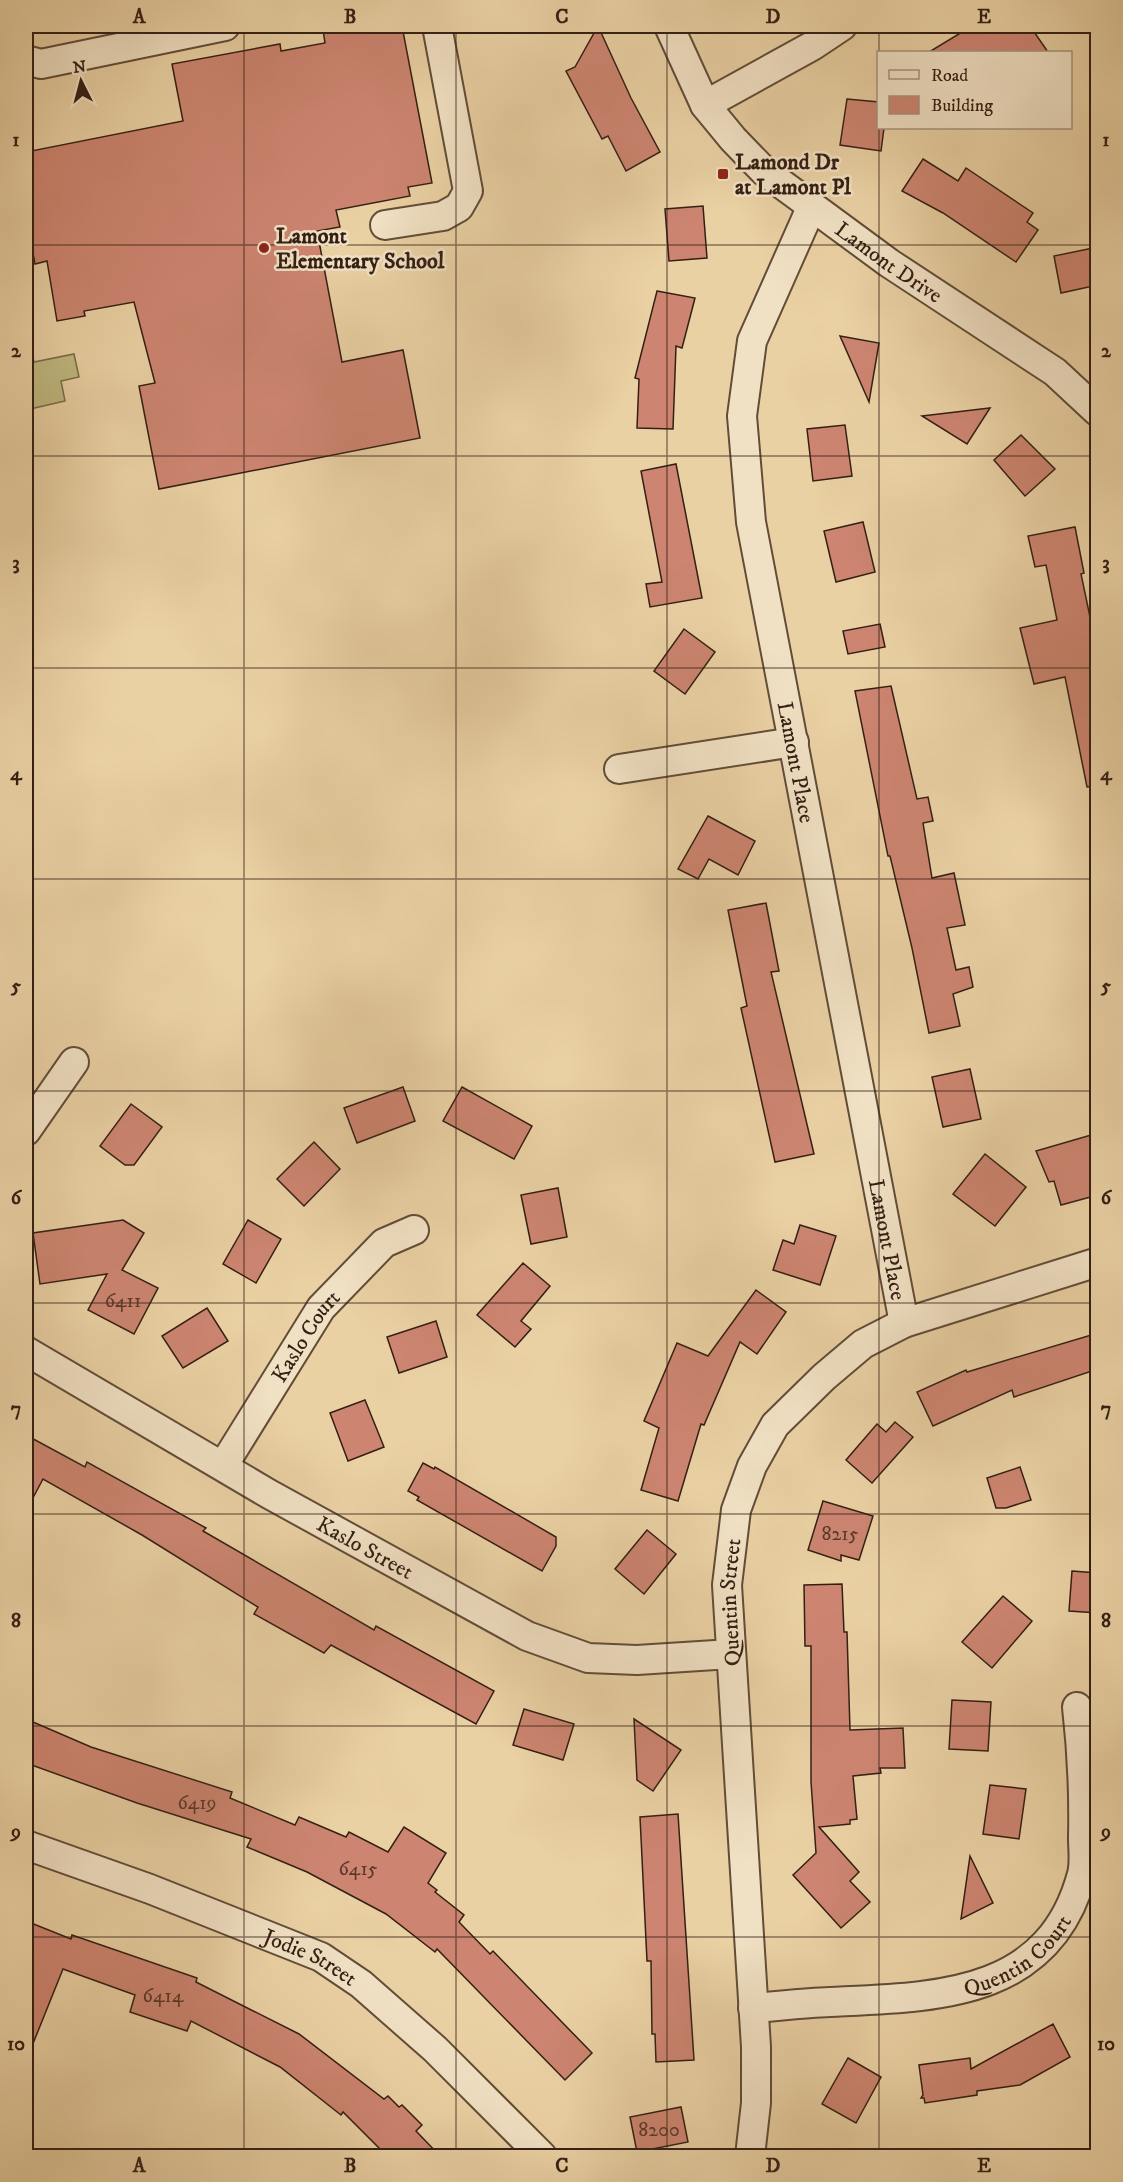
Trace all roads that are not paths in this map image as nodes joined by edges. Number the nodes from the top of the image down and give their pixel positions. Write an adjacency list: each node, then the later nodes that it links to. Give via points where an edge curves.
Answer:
1 (225, 26): 5 (street, via 41,64)
2 (437, 26): 8 (street, via 468,190 459,207 443,216)
3 (669, 26): 6 (street, Lamont Drive)
4 (842, 26): 6 (street)
5 (26, 60)
6 (705, 105): 7 (street, Lamont Drive, via 764,171)
7 (811, 208): 9 (street, Lamont Drive, via 1055,372); 10 (street, Lamont Place, via 752,341 742,416 751,522)
8 (385, 225)
9 (1095, 404)
10 (794, 742): 11 (street); 16 (street, Lamont Place)
11 (619, 769)
12 (74, 1062): 13 (street)
13 (26, 1131)
14 (414, 1230): 18 (street, Kaslo Court, via 384,1243 321,1308)
15 (1098, 1262): 16 (street, Quentin Street)
16 (904, 1323): 19 (street, Quentin Street, via 863,1344 824,1377 775,1425 752,1466 730,1538 727,1585)
17 (26, 1351): 18 (street, Kaslo Street)
18 (223, 1466): 19 (street, Kaslo Street, via 527,1636 588,1658 637,1660)
19 (731, 1654): 22 (street, Quentin Street)
20 (1077, 1707): 22 (street, Quentin Court, via 1085,1778 1082,1873 1057,1930 1037,1953 1002,1977 951,1994)
21 (26, 1845): 23 (street, Jodie Street, via 321,1957 361,1984 435,2049)
22 (753, 2008): 24 (street, Quentin Street, via 756,2103)
23 (542, 2157)
24 (750, 2157)

